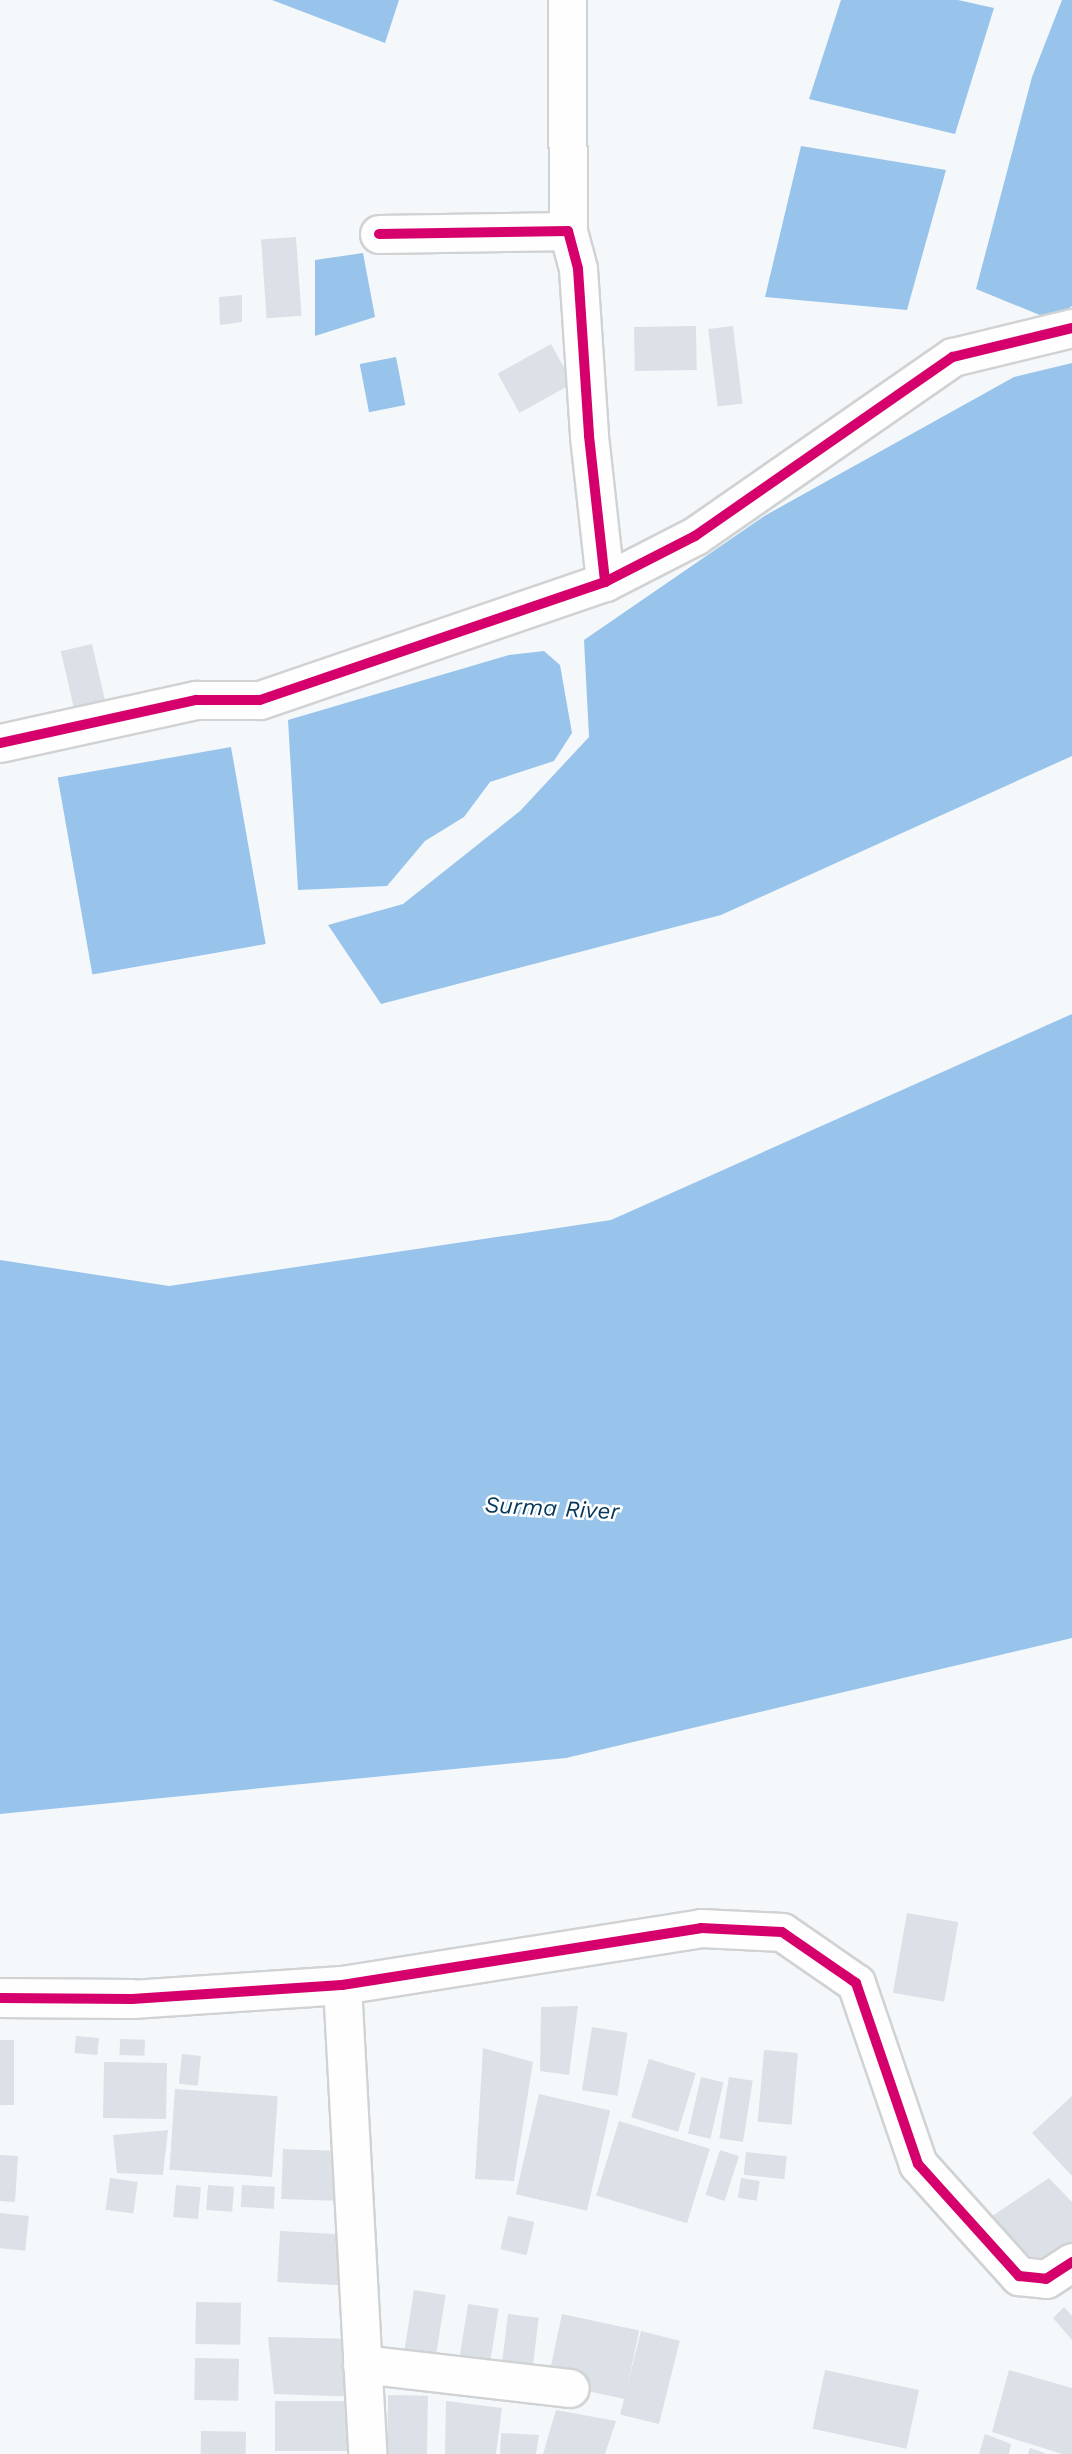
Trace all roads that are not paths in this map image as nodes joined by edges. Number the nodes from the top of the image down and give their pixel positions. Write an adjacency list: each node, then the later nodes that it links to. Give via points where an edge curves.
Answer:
1 (567, 0): 2 (street)
2 (568, 231): 3 (street); 5 (street, via 578,269)
3 (379, 234)
4 (1072, 328): 5 (street, via 953,357 695,536)
5 (605, 582): 6 (street, via 260,700 196,700)
6 (0, 743)
7 (342, 1985): 9 (street); 10 (street, via 701,1928 782,1932 856,1983 918,2164 1019,2276 1046,2279); 11 (street)
8 (0, 1998): 9 (street)
9 (132, 1999)
10 (1072, 2262)
11 (362, 2364): 12 (street); 13 (street)
12 (570, 2388)
13 (367, 2454)

